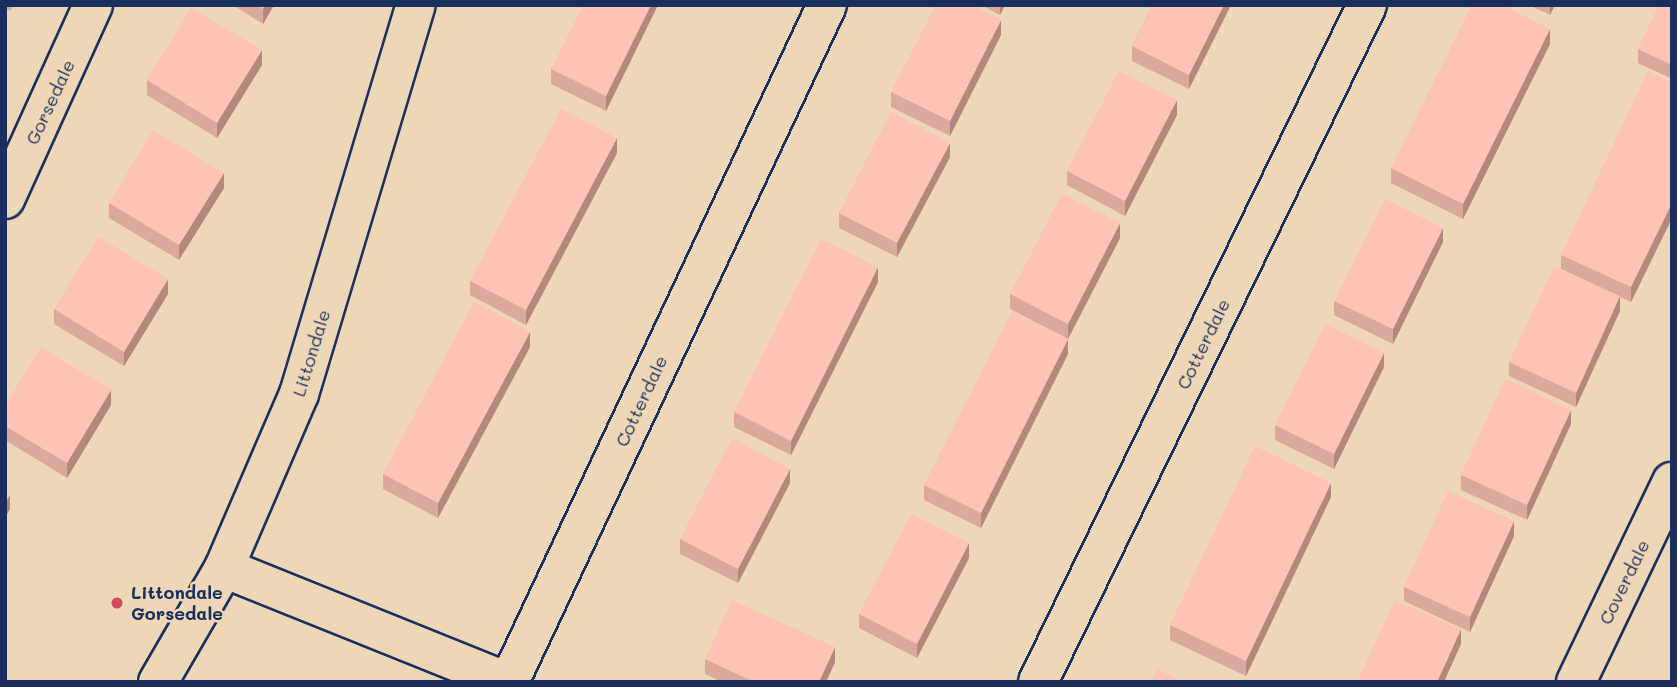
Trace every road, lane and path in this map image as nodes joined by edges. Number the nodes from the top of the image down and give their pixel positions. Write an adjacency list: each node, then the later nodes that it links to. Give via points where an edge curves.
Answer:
1 (93, 5): 5 (street, Gorsedale)
2 (416, 5): 7 (street, Littondale, via 299,394)
3 (827, 5): 9 (street, Cotterdale)
4 (1367, 5): 10 (street, Cotterdale)
5 (5, 199)
6 (1672, 482): 11 (street, Coverdale)
7 (224, 568): 8 (street, Littondale); 9 (street, Cotterdale)
8 (158, 682)
9 (508, 682)
10 (1038, 682)
11 (1576, 682)

